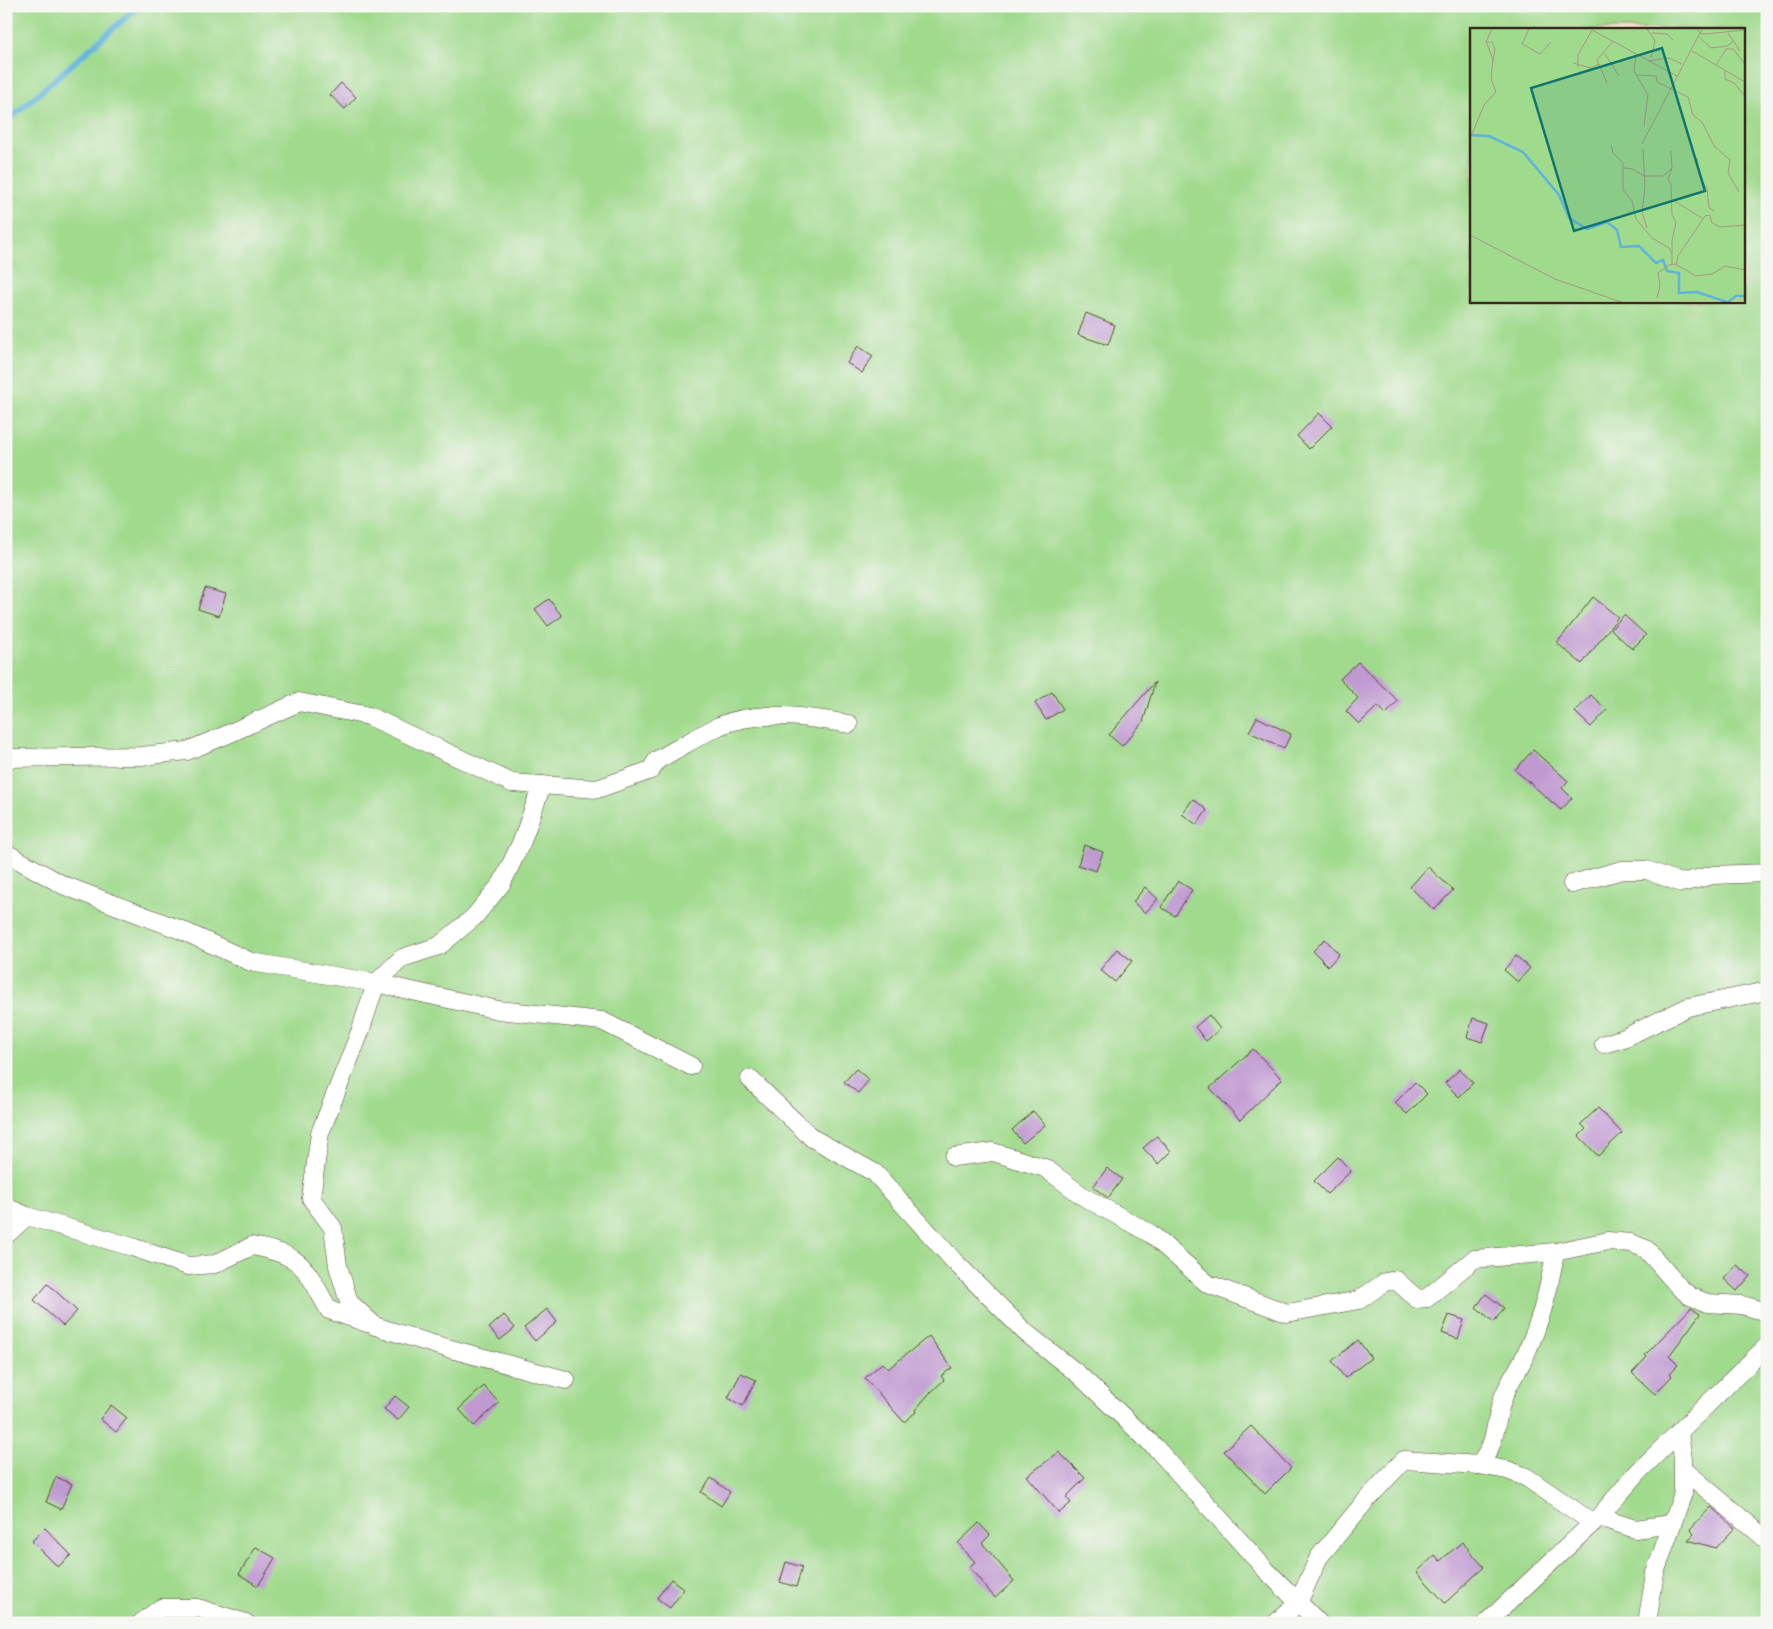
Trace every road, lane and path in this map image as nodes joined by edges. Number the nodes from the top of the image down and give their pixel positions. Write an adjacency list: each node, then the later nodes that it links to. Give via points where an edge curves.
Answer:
1 (850, 724): 3 (street, via 812,718 754,717 720,726 657,760 651,770 596,789)
2 (6, 758): 3 (street, via 141,756 187,751 299,702 369,716 512,783)
3 (542, 785): 7 (street, via 522,841 502,883 474,917 439,946 402,958)
4 (6, 853): 7 (street, via 63,885 181,930 252,962)
5 (1767, 873): 6 (street, via 1713,875 1681,883 1647,870 1622,870)
6 (1572, 884)
7 (376, 983): 10 (street, via 498,1010 602,1021); 18 (street, via 320,1133 311,1198 333,1228 338,1266 349,1302)
8 (1767, 991): 9 (street, via 1688,1008)
9 (1604, 1044)
10 (691, 1066)
11 (750, 1079): 27 (street, via 812,1138 875,1172 954,1261 1025,1332 1078,1374 1156,1448)
12 (954, 1157): 16 (street, via 993,1152 1045,1168 1084,1197 1151,1234 1208,1284 1287,1313 1359,1300 1385,1282 1396,1280 1417,1299 1427,1298 1474,1259)
13 (6, 1207): 14 (street)
14 (27, 1216): 15 (street); 18 (street, via 188,1266 215,1264 252,1246 289,1255 309,1273 329,1310)
15 (6, 1235)
16 (1555, 1252): 17 (street, via 1608,1242 1631,1243 1651,1253 1690,1296 1707,1303 1742,1305); 22 (street, via 1551,1282 1538,1325 1504,1395 1496,1436)
17 (1767, 1312)
18 (375, 1326): 20 (street)
19 (1767, 1346): 21 (street)
20 (566, 1380)
21 (1679, 1433): 23 (street); 24 (street, via 1639,1471)
22 (1479, 1464): 24 (street, via 1526,1477); 27 (street, via 1404,1460 1319,1557)
23 (1684, 1470): 25 (street, via 1683,1493); 26 (street)
24 (1596, 1520): 25 (street, via 1635,1529); 32 (street)
25 (1672, 1524): 33 (street, via 1655,1573)
26 (1767, 1540)
27 (1298, 1603): 30 (street); 31 (street)
28 (141, 1623): 29 (street, via 161,1608 198,1608)
29 (246, 1623)
30 (1276, 1623)
31 (1319, 1623)
32 (1486, 1623)
33 (1646, 1623)

